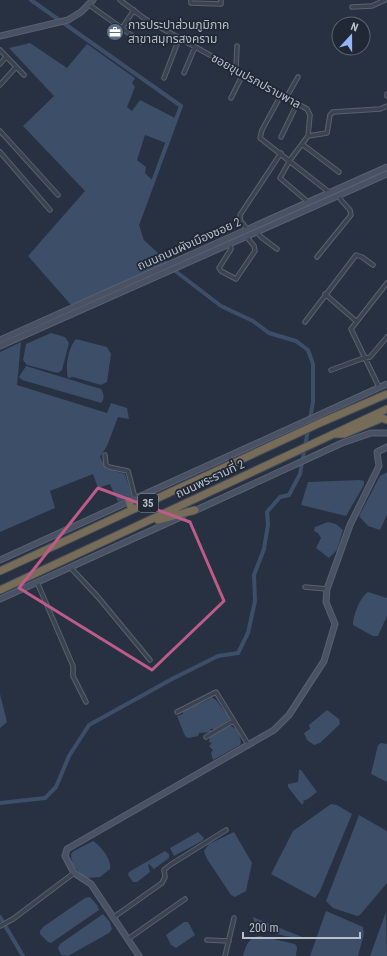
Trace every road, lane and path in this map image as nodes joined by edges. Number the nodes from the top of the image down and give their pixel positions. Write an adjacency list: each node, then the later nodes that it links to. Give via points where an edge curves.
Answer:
1 (93, 0): 6 (street)
2 (120, 0): 8 (street, ซอยขุนปรกปราบพาล)
3 (191, 0): 4 (street, via 221,4)
4 (221, 0)
5 (385, 0): 7 (street, via 372,6)
6 (88, 4): 9 (street); 10 (street, via 68,20)
7 (352, 6)
8 (134, 10): 9 (street); 11 (street, ซอยขุนปรกปราบพาล)
9 (122, 28): 12 (street)
10 (0, 36)
11 (179, 39): 14 (street, ซอยขุนปรกปราบพาล); 24 (street)
12 (142, 42)
13 (237, 46): 19 (street)
14 (195, 47): 19 (street, ซอยขุนปรกปราบพาล); 20 (street)
15 (0, 50): 16 (street)
16 (6, 57): 17 (street); 18 (street)
17 (0, 64)
18 (16, 68): 22 (street); 25 (street)
19 (236, 69): 21 (street, ซอยขุนปรกปราบพาล)
20 (184, 74)
21 (243, 74): 26 (street, ซอยขุนปรกปราบพาล); 27 (street)
22 (24, 75)
23 (298, 77): 28 (street)
24 (164, 78)
25 (0, 85)
26 (281, 95): 28 (street, ซอยขุนปรกปราบพาล); 36 (street, via 260,138)
27 (231, 98)
28 (286, 98): 29 (street, ซอยขุนปรกปราบพาล)
29 (297, 104): 32 (street, ซอยขุนปรกปราบพาล, via 309,112); 33 (street)
30 (387, 106): 32 (street, via 380,109 333,112 330,115 327,133)
31 (0, 131): 42 (street)
32 (308, 136): 34 (street)
33 (281, 137)
34 (302, 144): 37 (street); 39 (street)
35 (0, 152): 45 (street)
36 (281, 153): 37 (street); 46 (street, via 240,215 240,220)
37 (290, 160): 41 (street); 44 (street, via 280,178)
38 (387, 167): 41 (street, ถนนถนนผังเมืองซอย 2)
39 (339, 172)
40 (387, 174): 43 (street, ถนนถนนผังเมืองซอย 2)
41 (330, 193): 44 (street, ถนนถนนผังเมืองซอย 2)
42 (58, 195)
43 (339, 195): 47 (street, ถนนถนนผังเมืองซอย 2); 51 (street, via 351,215)
44 (308, 202): 46 (street, ถนนถนนผังเมืองซอย 2)
45 (50, 210)
46 (247, 229): 58 (street, ถนนถนนผังเมืองซอย 2)
47 (257, 232): 48 (street, ถนนถนนผังเมืองซอย 2); 50 (street)
48 (246, 236): 49 (street, ถนนถนนผังเมืองซอย 2); 49 (street, via 255,251 236,279 219,268 231,249)
49 (230, 244): 59 (street, ถนนถนนผังเมืองซอย 2)
50 (277, 249)
51 (318, 257)
52 (373, 265): 54 (street, via 356,255)
53 (387, 282): 55 (street)
54 (325, 294): 55 (street); 56 (street)
55 (356, 321): 60 (street, via 351,329)
56 (305, 322)
57 (387, 337): 60 (street, via 370,358)
58 (0, 340)
59 (0, 346)
60 (365, 359): 61 (street); 63 (street)
61 (330, 370)
62 (387, 384): 63 (street, ถนนพระรามที่ 2 / 35)
63 (379, 387): 71 (street, ถนนพระรามที่ 2 / 35)
64 (387, 394): 72 (highway, ถนนพระรามที่ 2 / 35)
65 (387, 409): 68 (highway, ถนนพระรามที่ 2 / 35)
66 (387, 420): 68 (highway, via 382,418 344,434)
67 (387, 433): 73 (street, ถนนพระรามที่ 2 / 35, via 371,433 312,456)
68 (331, 434): 74 (highway, ถนนพระรามที่ 2 / 35)
69 (387, 447): 80 (street, via 377,452 379,466 350,525)
70 (105, 456): 71 (street, via 106,465 109,467 128,471)
71 (132, 499): 72 (highway, 35); 75 (street, ถนนพระรามที่ 2 / 35)
72 (132, 510): 77 (highway, ถนนพระรามที่ 2 / 35)
73 (195, 510): 74 (highway); 76 (street, ถนนพระรามที่ 2 / 35)
74 (139, 525): 81 (highway, ถนนพระรามที่ 2 / 35)
75 (0, 560)
76 (70, 567): 78 (street, ถนนพระรามที่ 2 / 35); 83 (street)
77 (0, 571)
78 (37, 582): 82 (street, ถนนพระรามที่ 2 / 35); 84 (street, via 73,666 73,676)
79 (305, 587): 80 (street)
80 (327, 589): 88 (street, via 326,602 335,624 324,661 289,715 274,730)
81 (0, 590)
82 (0, 600)
83 (150, 660)
84 (86, 702)
85 (177, 712): 86 (street, via 216,692)
86 (233, 721): 87 (street); 88 (street)
87 (206, 736)
88 (248, 744): 90 (street, via 67,849 66,856)
89 (226, 830): 92 (street, via 170,865 164,870 162,883)
90 (74, 873): 92 (street, via 91,884); 94 (street)
91 (185, 899): 95 (street)
92 (114, 917): 95 (street)
93 (234, 918): 97 (street)
94 (0, 926)
95 (128, 939): 98 (street)
96 (207, 940): 97 (street)
97 (229, 941): 99 (street)
98 (139, 956)
99 (225, 956)

